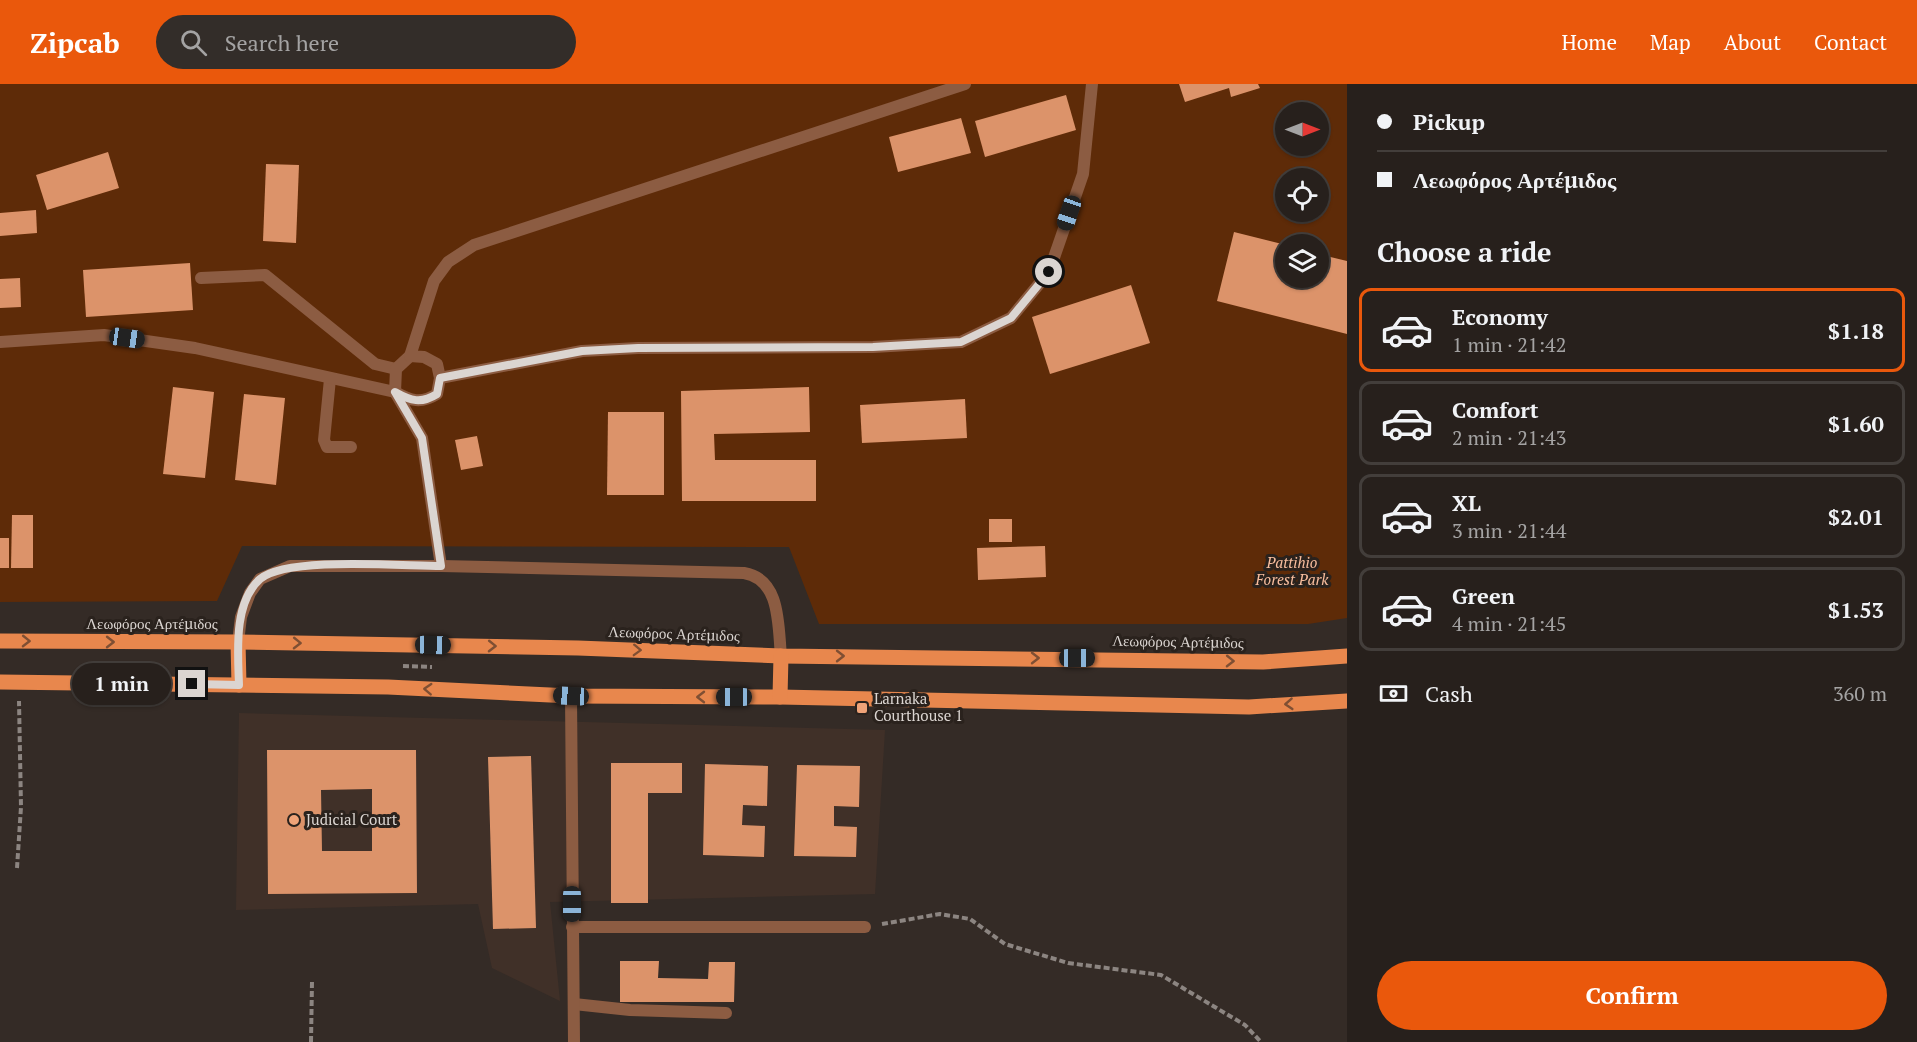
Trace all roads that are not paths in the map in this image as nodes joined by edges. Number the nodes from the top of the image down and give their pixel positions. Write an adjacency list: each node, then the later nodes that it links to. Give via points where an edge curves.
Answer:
1 (965, 84): 5 (street, via 474,245 448,262 434,281)
2 (1092, 84): 7 (street, via 1083,174 1049,272 1011,318 961,342 582,351)
3 (201, 278): 6 (street, via 265,275 375,364)
4 (0, 342): 8 (street, via 104,335 195,348 305,370)
5 (410, 356): 6 (street); 7 (street, via 424,357 437,364)
6 (396, 369): 9 (street)
7 (440, 378): 9 (street, via 437,394 425,401 410,400)
8 (330, 379): 9 (street); 10 (street, via 324,440 327,447)
9 (395, 392): 11 (street, via 422,438)
10 (351, 447)
11 (441, 566): 13 (street, via 314,565 290,566 271,573 249,593); 14 (street, via 756,575 768,587 775,604)
12 (0, 641): 13 (main road, Λεωφόρος Αρτέμιδος, one-way to 13)
13 (238, 642): 14 (main road, Λεωφόρος Αρτέμιδος, one-way to 14); 17 (main road)
14 (781, 656): 15 (main road, Λεωφόρος Αρτέμιδος, one-way to 15, via 1263,662); 19 (main road)
15 (1347, 656)
16 (0, 682): 17 (main road)
17 (239, 685): 18 (main road, one-way to 17)
18 (571, 696): 19 (main road, one-way to 18); 21 (street)
19 (780, 697): 20 (main road, one-way to 19, via 1249,707)
20 (1347, 701)
21 (572, 927): 22 (street); 23 (street)
22 (865, 927)
23 (574, 1004): 24 (street); 25 (street)
24 (726, 1013)
25 (574, 1042)

